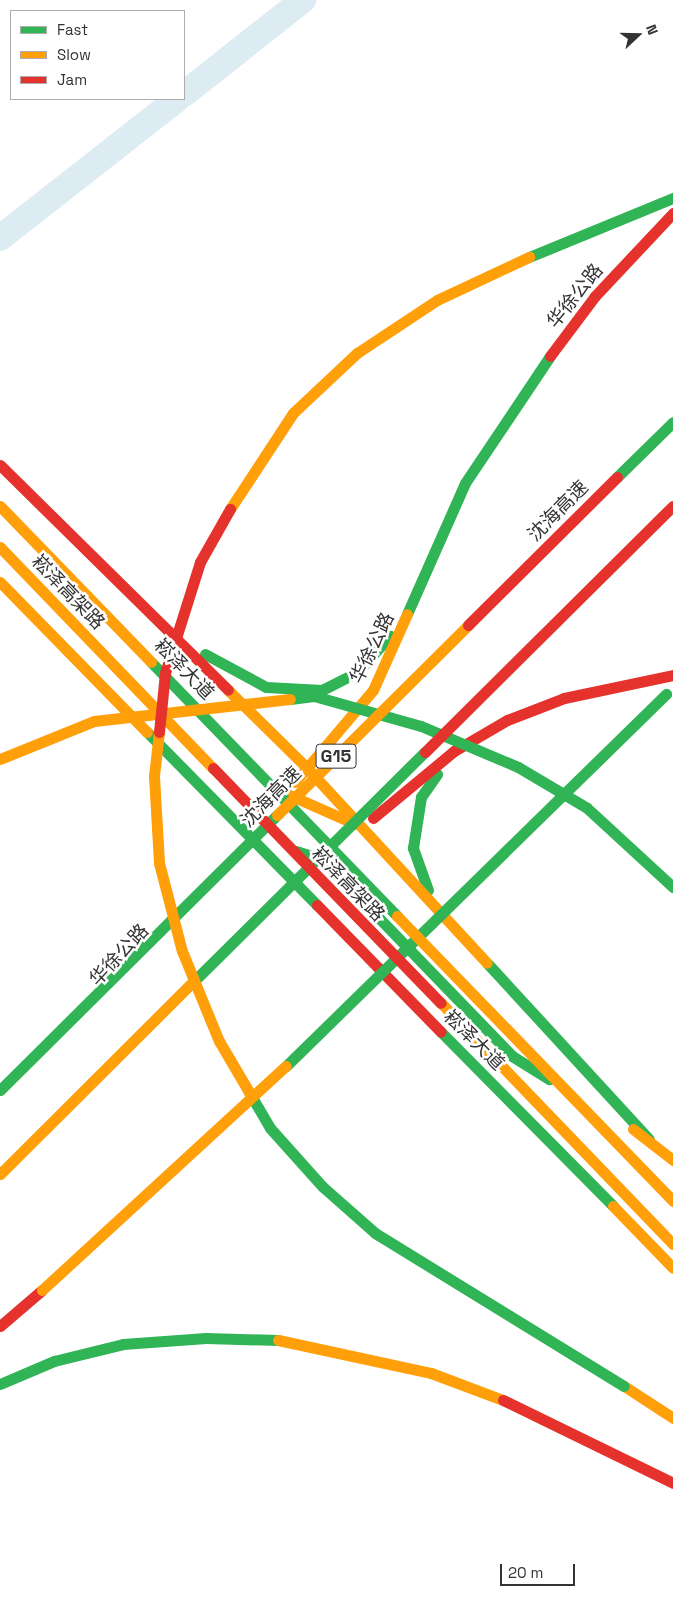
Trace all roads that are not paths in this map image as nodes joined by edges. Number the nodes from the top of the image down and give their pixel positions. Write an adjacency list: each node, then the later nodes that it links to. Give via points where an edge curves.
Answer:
1 (673, 198): 34 (main road, bridge, via 437,300 357,353 293,413 248,476 200,562 165,673 154,776 159,863 182,952 220,1041 270,1128 323,1187 374,1233)
2 (673, 213): 10 (main road, 华徐公路, via 596,296 528,386 466,483)
3 (673, 422): 23 (main road, 沈海高速 / G15, bridge)
4 (0, 464): 5 (main road)
5 (24, 486): 10 (main road, via 205,654 266,687 322,690 357,672); 15 (main road)
6 (0, 505): 16 (main road, 崧泽大道); 29 (main road, 崧泽高架路, bridge)
7 (673, 506): 28 (main road, bridge)
8 (0, 546): 30 (main road, 崧泽高架路, bridge)
9 (0, 582): 18 (main road, 崧泽大道)
10 (407, 618): 15 (main road, 华徐公路, via 373,690)
11 (673, 675): 13 (main road, via 564,698 506,720)
12 (673, 686): 32 (main road, bridge, via 540,822 242,1109)
13 (454, 750): 17 (main road); 22 (main road, via 420,797 413,848)
14 (0, 759): 21 (main road, bridge, via 94,721 314,696 421,726 518,767 587,808)
15 (307, 768): 16 (main road, 华徐公路); 17 (main road)
16 (282, 795): 17 (main road, 崧泽大道); 18 (main road, 华徐公路)
17 (363, 827): 19 (main road); 22 (main road)
18 (249, 837): 19 (main road, 崧泽大道); 20 (main road, 崧泽大道); 24 (main road, 华徐公路, via 130,971)
19 (322, 859): 20 (main road); 25 (main road, 崧泽大道, via 512,1056)
20 (294, 883): 27 (main road, via 161,1004); 31 (main road, 崧泽大道)
21 (673, 887)
22 (432, 902): 25 (main road)
23 (0, 1090)
24 (0, 1100)
25 (650, 1139): 26 (main road, 崧泽大道)
26 (673, 1160)
27 (0, 1164)
28 (0, 1174)
29 (673, 1201)
30 (673, 1244)
31 (673, 1268)
32 (0, 1326)
33 (0, 1384): 35 (main road, bridge, via 54,1362 123,1344 206,1338 289,1340 422,1371 512,1404 598,1442)
34 (673, 1418)
35 (673, 1483)

